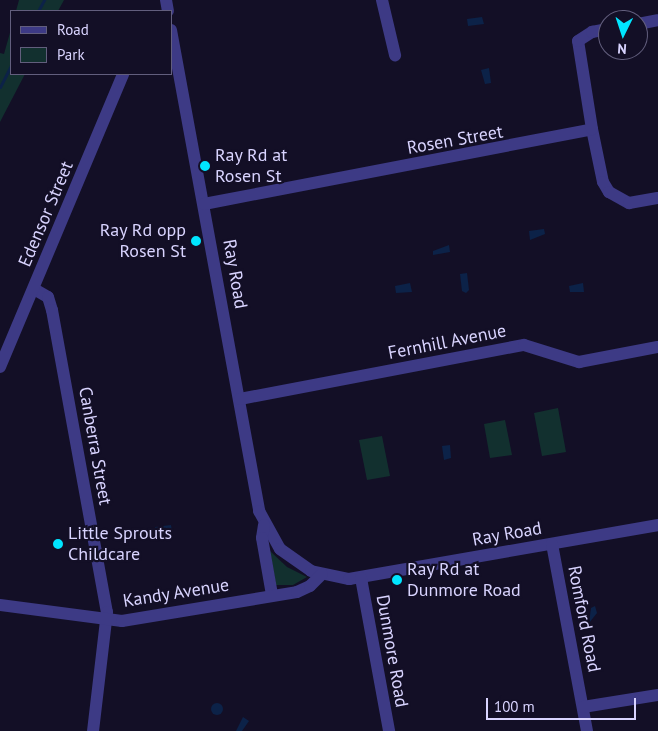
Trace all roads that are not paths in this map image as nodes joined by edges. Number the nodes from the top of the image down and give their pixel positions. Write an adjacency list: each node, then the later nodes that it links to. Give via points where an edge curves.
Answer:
1 (382, 0): 4 (street)
2 (598, 31): 6 (street, via 578,42)
3 (172, 35): 8 (street, Ray Road)
4 (395, 55)
5 (123, 75): 9 (street, Edensor Street)
6 (592, 129): 7 (street, via 603,182 609,192 629,203); 8 (street, Rosen Street)
7 (658, 198)
8 (204, 204): 12 (street, Ray Road)
9 (34, 289): 11 (street, Edensor Street); 20 (street, Canberra Street, via 48,297 52,310)
10 (658, 348): 12 (street, Fernhill Avenue, via 579,362 524,346)
11 (0, 367)
12 (240, 399): 13 (street, Ray Road)
13 (264, 525): 16 (street, Ray Road, via 289,558); 18 (street, Ray Road, via 262,538)
14 (658, 525): 15 (street, Ray Road)
15 (552, 544): 17 (street, Ray Road); 22 (street, Romford Road)
16 (322, 574): 17 (street, Ray Road, via 342,579); 18 (street, Kandy Avenue, via 304,589)
17 (361, 578): 24 (street, Dunmore Road)
18 (272, 595): 20 (street, Kandy Avenue, via 122,621)
19 (0, 605): 20 (street, Kandy Avenue)
20 (108, 619): 23 (street, Canberra Street)
21 (658, 695): 22 (street)
22 (583, 707): 25 (street, Romford Road)
23 (93, 731)
24 (389, 731)
25 (587, 731)

